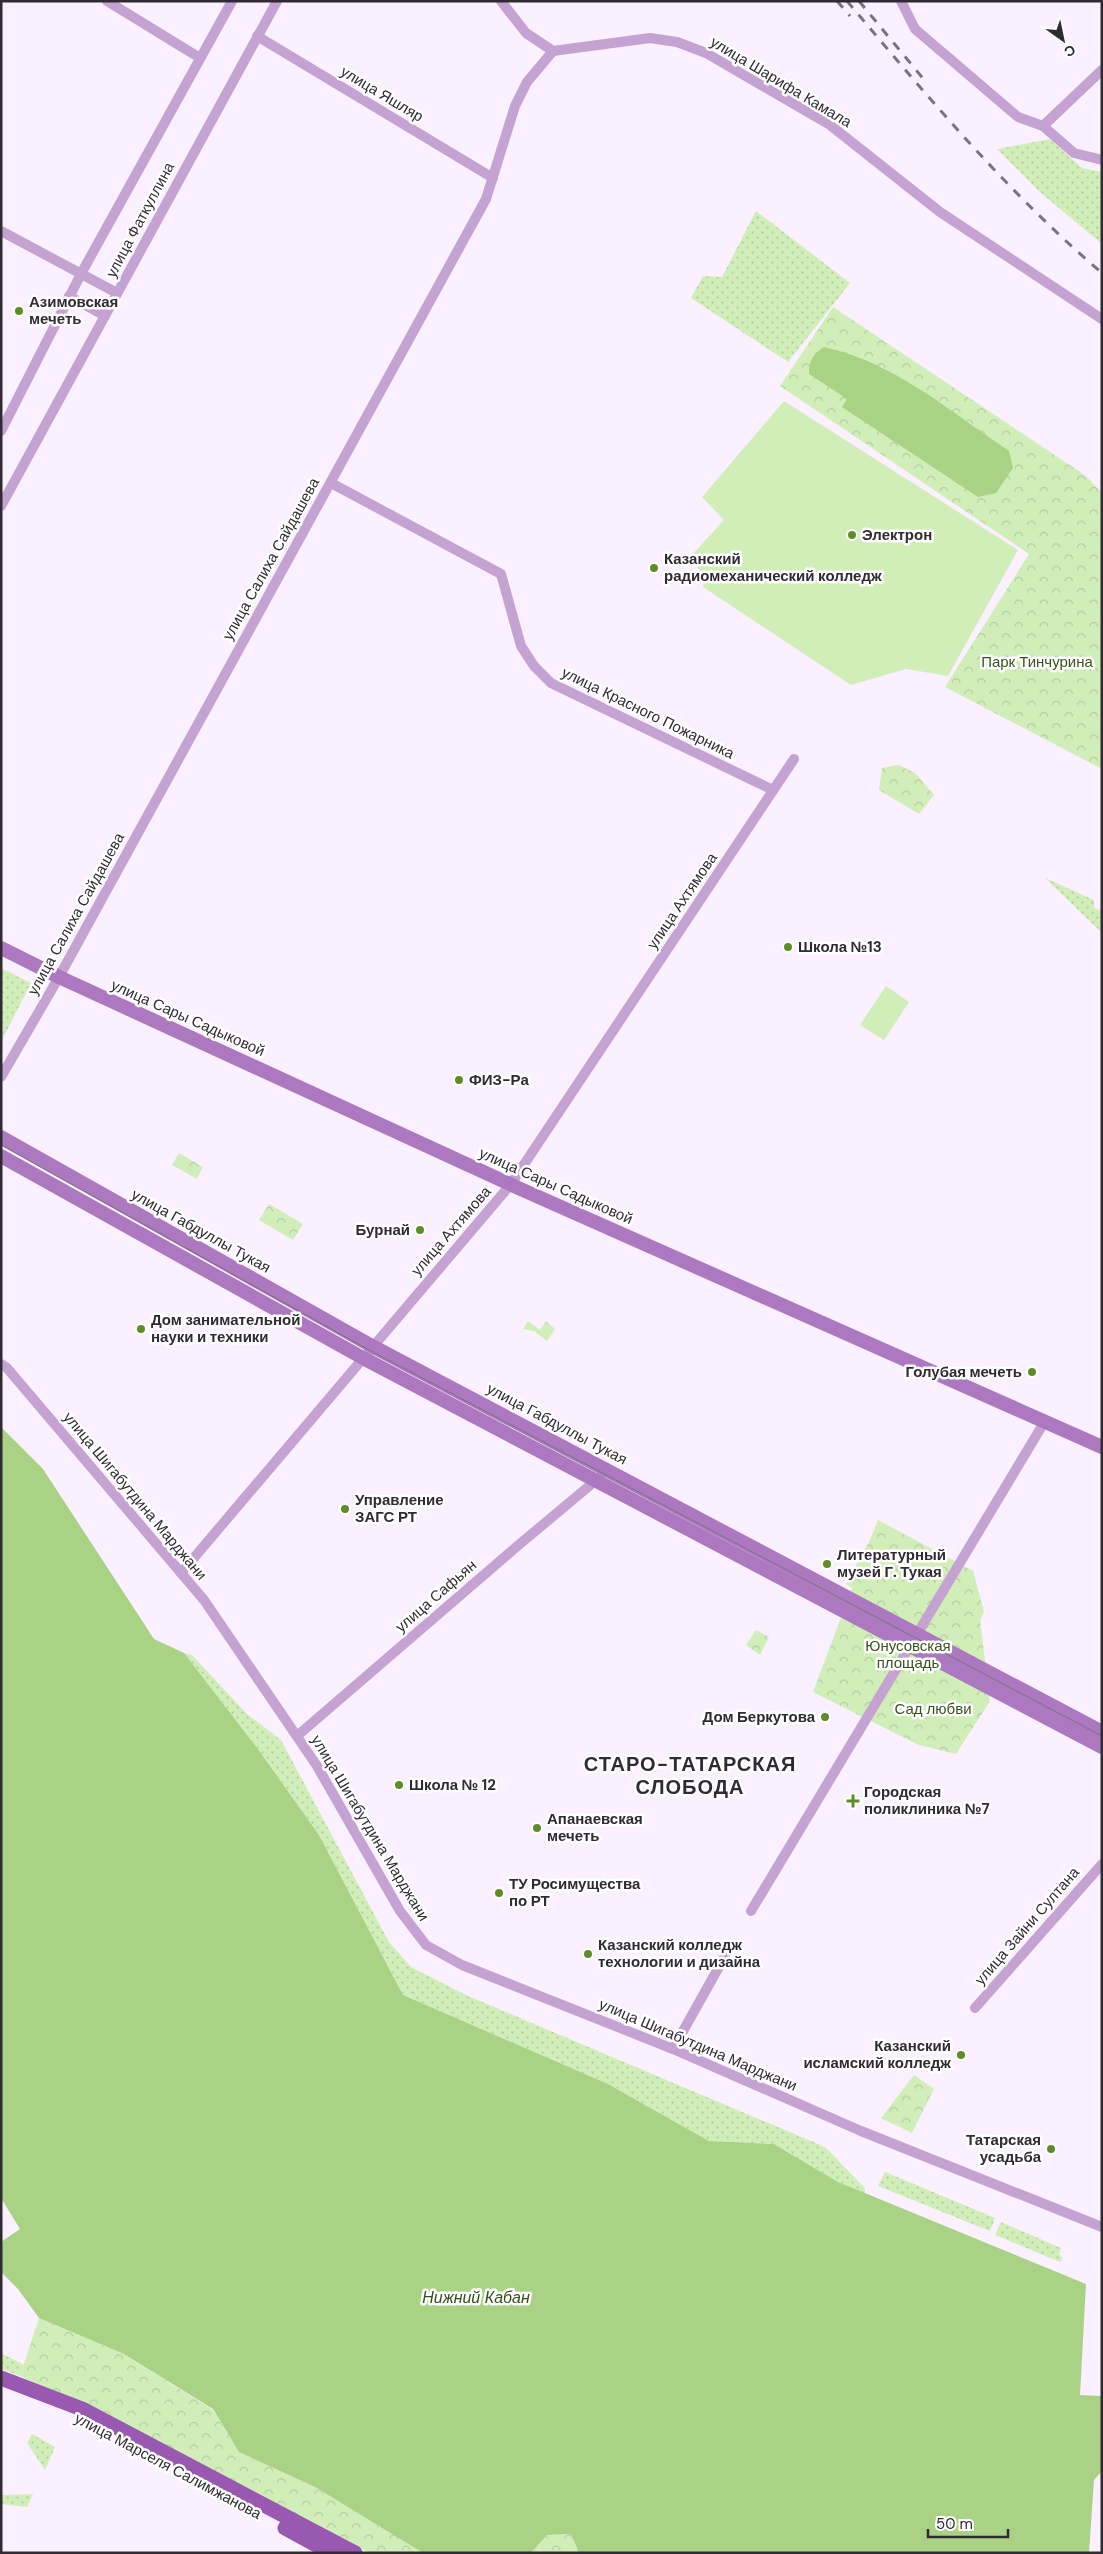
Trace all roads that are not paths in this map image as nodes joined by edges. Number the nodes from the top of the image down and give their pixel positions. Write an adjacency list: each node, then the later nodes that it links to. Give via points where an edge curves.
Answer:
1 (107, 1): 8 (street)
2 (232, 1): 8 (street, улица Фаткуллина)
3 (277, 1): 6 (street, улица Фаткуллина)
4 (501, 1): 7 (street, via 526,33)
5 (901, 1): 10 (street, via 915,29 1018,117)
6 (257, 36): 12 (street, улица Яшляр); 15 (street, улица Фаткуллина)
7 (553, 51): 12 (street, улица Салиха Сайдашева, via 520,94); 18 (street, улица Шарифа Камала, via 650,38 676,42 706,53 830,125 940,212)
8 (200, 58): 14 (street, улица Фаткуллина)
9 (1102, 70): 10 (street)
10 (1042, 126): 11 (street, via 1074,153)
11 (1102, 160)
12 (493, 178): 20 (street, улица Салиха Сайдашева, via 486,199)
13 (1, 231): 14 (street)
14 (82, 272): 15 (street); 16 (street, улица Фаткуллина)
15 (117, 293): 17 (street, улица Фаткуллина)
16 (70, 296): 17 (street); 19 (street, улица Фаткуллина)
17 (105, 316): 21 (street, улица Фаткуллина)
18 (1102, 318)
19 (1, 431)
20 (330, 483): 23 (street, улица Красного Пожарника, via 501,574 521,646 551,683); 25 (street, улица Салиха Сайдашева)
21 (1, 506)
22 (794, 759): 23 (street, улица Ахтямова)
23 (773, 790): 29 (street, улица Ахтямова)
24 (1, 948): 25 (main road, улица Сары Садыковой)
25 (59, 977): 26 (street, улица Салиха Сайдашева); 29 (main road, улица Сары Садыковой)
26 (1, 1077)
27 (1, 1137): 30 (main road, улица Габдуллы Тукая)
28 (1, 1156): 31 (main road, улица Габдуллы Тукая)
29 (511, 1184): 30 (street, улица Ахтямова); 33 (main road, улица Сары Садыковой)
30 (372, 1346): 31 (street, улица Ахтямова); 35 (main road, улица Габдуллы Тукая)
31 (363, 1358): 36 (main road, улица Габдуллы Тукая); 37 (street, улица Ахтямова)
32 (1, 1364): 37 (street, улица Шигабутдина Марджани, via 8,1368)
33 (1045, 1421): 34 (main road, улица Сары Садыковой); 38 (street)
34 (1102, 1447)
35 (609, 1469): 36 (street, улица Сафьян); 38 (main road, улица Габдуллы Тукая)
36 (596, 1480): 38 (main road, улица Габдуллы Тукая); 40 (street, улица Сафьян)
37 (181, 1573): 40 (street, улица Шигабутдина Марджани, via 204,1600)
38 (914, 1640): 39 (main road, улица Габдуллы Тукая); 41 (main road, улица Габдуллы Тукая); 43 (street)
39 (1102, 1732)
40 (297, 1736): 46 (street, улица Шигабутдина Марджани, via 400,1911 426,1945 462,1965)
41 (1102, 1747)
42 (1102, 1864): 45 (street, улица Зайни Султана)
43 (751, 1911)
44 (725, 1956): 46 (street)
45 (975, 2008)
46 (673, 2049): 47 (street, улица Шигабутдина Марджани, via 861,2131)
47 (1102, 2227)
48 (1, 2378): 51 (main road, via 82,2409)
49 (1, 2387): 50 (main road, улица Марселя Салимжанова, via 93,2426)
50 (331, 2553)
51 (355, 2553)

